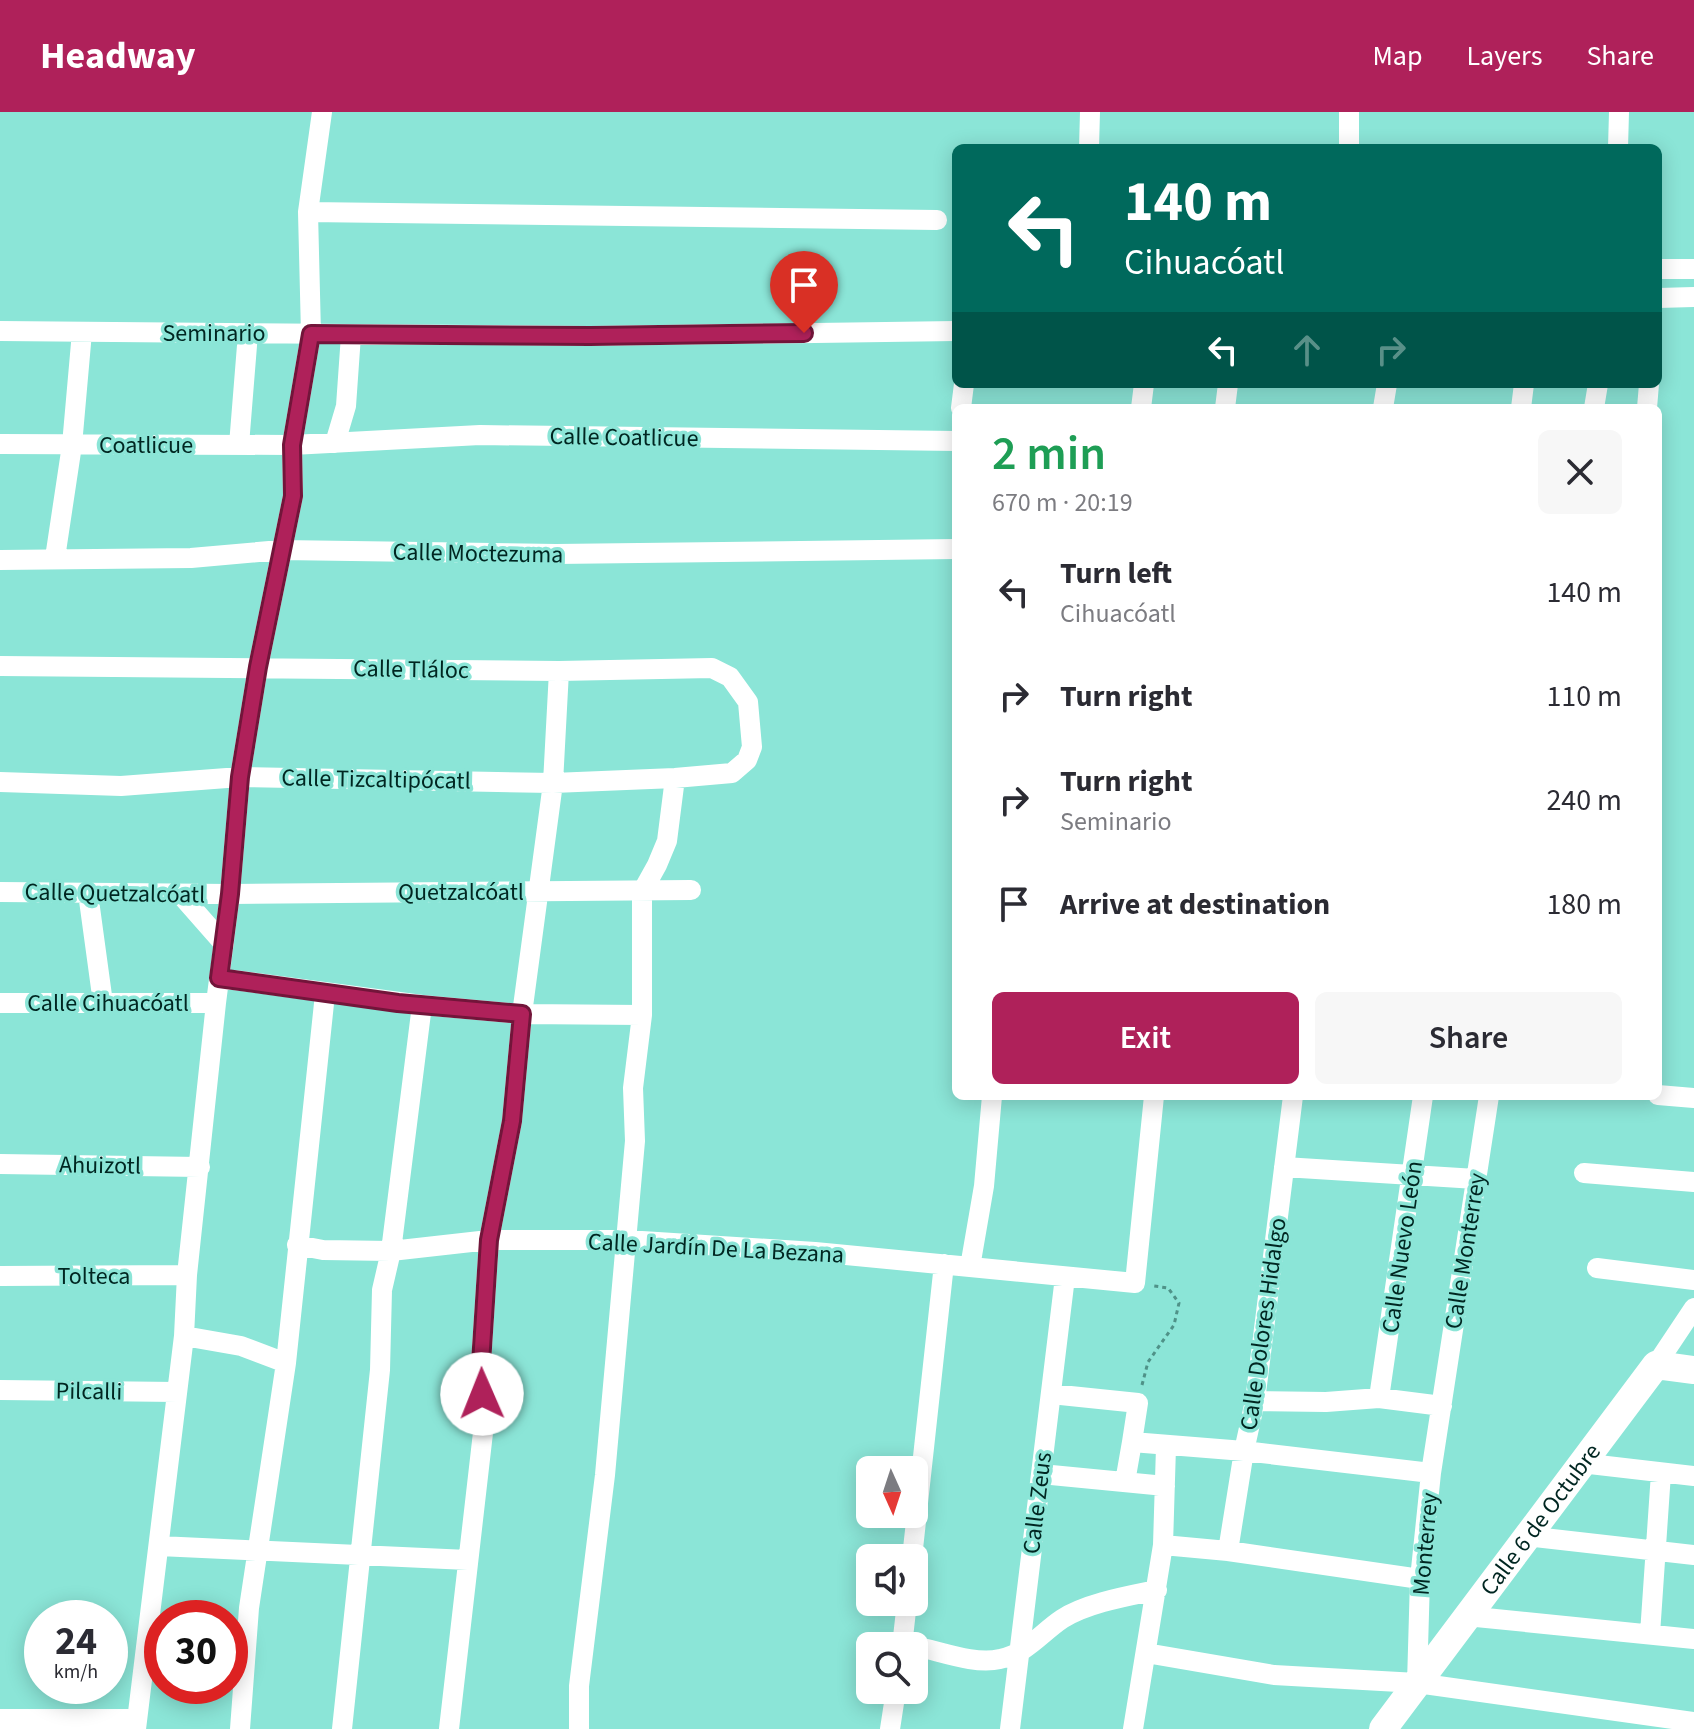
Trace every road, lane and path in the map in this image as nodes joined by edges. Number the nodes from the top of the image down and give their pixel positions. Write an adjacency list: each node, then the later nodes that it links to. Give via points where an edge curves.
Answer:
1 (322, 112): 8 (street)
2 (1090, 112): 5 (street)
3 (1349, 112): 6 (street)
4 (1619, 112): 7 (street)
5 (1089, 144)
6 (1349, 144)
7 (1618, 144)
8 (308, 212): 9 (street); 18 (street)
9 (937, 220)
10 (1662, 269): 11 (street)
11 (1694, 269)
12 (1694, 297): 13 (street)
13 (1662, 298)
14 (0, 331): 16 (street, Seminario)
15 (952, 331): 19 (street, Seminario)
16 (82, 332): 17 (street, Seminario); 26 (street)
17 (248, 333): 18 (street, Seminario); 21 (street)
18 (311, 334): 19 (street, Seminario); 28 (street)
19 (351, 335): 20 (street)
20 (346, 406): 23 (street); 24 (street)
21 (242, 412): 27 (street); 28 (street)
22 (952, 441): 23 (street, Calle Coatlicue, via 480,435)
23 (364, 442): 24 (street, Calle Coatlicue)
24 (335, 443): 28 (street, Calle Coatlicue)
25 (0, 444): 26 (street, Coatlicue)
26 (72, 445): 27 (street, Coatlicue); 31 (street)
27 (239, 445): 28 (street, Coatlicue)
28 (282, 445): 30 (street, via 293,496)
29 (952, 549): 30 (street, Calle Moctezuma, via 556,554)
30 (281, 550): 31 (street, Calle Moctezuma, via 191,558); 34 (street)
31 (55, 558): 32 (street, Calle Moctezuma)
32 (0, 560)
33 (0, 666): 34 (street, Calle Tláloc)
34 (258, 667): 35 (street, Calle Tláloc); 37 (street)
35 (559, 671): 36 (street, Calle Tláloc, via 721,672 748,702 752,747); 40 (street)
36 (747, 760): 38 (street, Calle Tizcaltipócatl, via 732,773)
37 (240, 777): 39 (street, Calle Tizcaltipócatl, via 121,786); 40 (street, Calle Tizcaltipócatl); 47 (street)
38 (675, 778): 40 (street, Calle Tizcaltipócatl); 44 (street, via 667,841)
39 (0, 782)
40 (553, 783): 43 (street)
41 (691, 890): 44 (street, Quetzalcóatl)
42 (0, 892): 45 (street, Calle Quetzalcóatl)
43 (539, 892): 44 (street, Quetzalcóatl); 47 (street, Quetzalcóatl); 55 (street)
44 (642, 892): 56 (street)
45 (88, 893): 46 (street, Calle Quetzalcóatl); 52 (street)
46 (180, 894): 47 (street, Calle Quetzalcóatl); 48 (street)
47 (230, 894): 48 (street)
48 (224, 944): 49 (street)
49 (219, 978): 50 (street); 53 (street)
50 (325, 994): 54 (street); 73 (street)
51 (0, 1003): 52 (street, Calle Cihuacóatl)
52 (103, 1003): 53 (street, Calle Cihuacóatl)
53 (216, 1003): 65 (street)
54 (422, 1005): 55 (street); 74 (street)
55 (522, 1014): 56 (street); 71 (street, via 512,1121)
56 (642, 1015): 72 (street)
57 (1662, 1095): 58 (street)
58 (1694, 1098)
59 (992, 1100): 76 (street)
60 (1154, 1100): 82 (street)
61 (1292, 1100): 66 (street, Calle Dolores Hidalgo)
62 (1422, 1100): 67 (street, Calle Nuevo León)
63 (1488, 1100): 69 (street, Calle Monterrey)
64 (0, 1164): 65 (street, Ahuizotl)
65 (200, 1167): 78 (street)
66 (1284, 1167): 67 (street); 92 (street, Calle Dolores Hidalgo)
67 (1413, 1173): 69 (street); 91 (street, Calle Nuevo León)
68 (1584, 1173): 70 (street)
69 (1476, 1179): 94 (street, Calle Monterrey)
70 (1694, 1182)
71 (489, 1240): 72 (street, Calle Jardín De La Bezana); 74 (street, Calle Jardín De La Bezana); 114 (street, via 481,1363 484,1424)
72 (626, 1240): 75 (street, Calle Jardín De La Bezana); 131 (street, via 579,1686)
73 (297, 1245): 74 (street, Calle Jardín De La Bezana); 85 (street)
74 (391, 1251): 112 (street, via 382,1290 380,1370)
75 (944, 1264): 76 (street, Calle Jardín De La Bezana); 106 (street)
76 (970, 1267): 80 (street, Calle Jardín De La Bezana)
77 (1597, 1268): 81 (street)
78 (187, 1275): 79 (street, Tolteca); 84 (street)
79 (0, 1276)
80 (1065, 1277): 82 (street, Calle Jardín De La Bezana); 90 (street, Calle Zeus)
81 (1694, 1280)
82 (1135, 1283): 93 (path, via 1168,1288 1179,1303 1174,1325 1148,1362)
83 (1694, 1308): 86 (street, Calle 6 de Octubre)
84 (184, 1336): 85 (street, via 241,1346); 89 (street)
85 (286, 1363): 110 (street)
86 (1656, 1365): 87 (street); 98 (street, Calle 6 de Octubre)
87 (1694, 1370)
88 (0, 1390): 89 (street, Pilcalli)
89 (177, 1392): 108 (street)
90 (1051, 1394): 93 (street); 101 (street, Calle Zeus)
91 (1379, 1398): 92 (street); 94 (street)
92 (1255, 1401): 97 (street, Calle Dolores Hidalgo)
93 (1138, 1403): 95 (street)
94 (1442, 1406): 99 (street, Monterrey)
95 (1132, 1442): 96 (street); 103 (street)
96 (1166, 1447): 97 (street); 104 (street)
97 (1244, 1451): 99 (street); 111 (street, Calle Dolores Hidalgo)
98 (1581, 1463): 100 (street); 105 (street, Calle 6 de Octubre)
99 (1431, 1473): 115 (street, Monterrey)
100 (1661, 1473): 102 (street); 109 (street)
101 (1041, 1474): 103 (street); 121 (street, Calle Zeus)
102 (1694, 1476)
103 (1125, 1482): 104 (street)
104 (1165, 1486): 107 (street)
105 (1526, 1536): 109 (street); 117 (street, Calle 6 de Octubre)
106 (914, 1544)
107 (1163, 1545): 111 (street); 116 (street)
108 (159, 1546): 110 (street); 127 (street)
109 (1656, 1550): 113 (street); 118 (street)
110 (258, 1551): 112 (street); 128 (street)
111 (1228, 1551): 115 (street)
112 (361, 1555): 114 (street); 129 (street)
113 (1694, 1555)
114 (468, 1560): 130 (street)
115 (1420, 1579): 123 (street, Monterrey)
116 (1157, 1590): 121 (street, via 1064,1618); 122 (street)
117 (1466, 1616): 118 (street); 123 (street, Calle 6 de Octubre)
118 (1650, 1634): 119 (street)
119 (1694, 1639)
120 (928, 1650): 121 (street, via 997,1660)
121 (1019, 1653): 133 (street, Calle Zeus)
122 (1146, 1653): 123 (street, via 1274,1675); 134 (street)
123 (1417, 1683): 126 (street); 135 (street, Calle 6 de Octubre)
124 (894, 1704): 132 (street)
125 (0, 1719): 127 (street)
126 (1694, 1722)
127 (136, 1724)
128 (240, 1729)
129 (342, 1729)
130 (449, 1729)
131 (579, 1729)
132 (890, 1729)
133 (1010, 1729)
134 (1133, 1729)
135 (1383, 1729)

